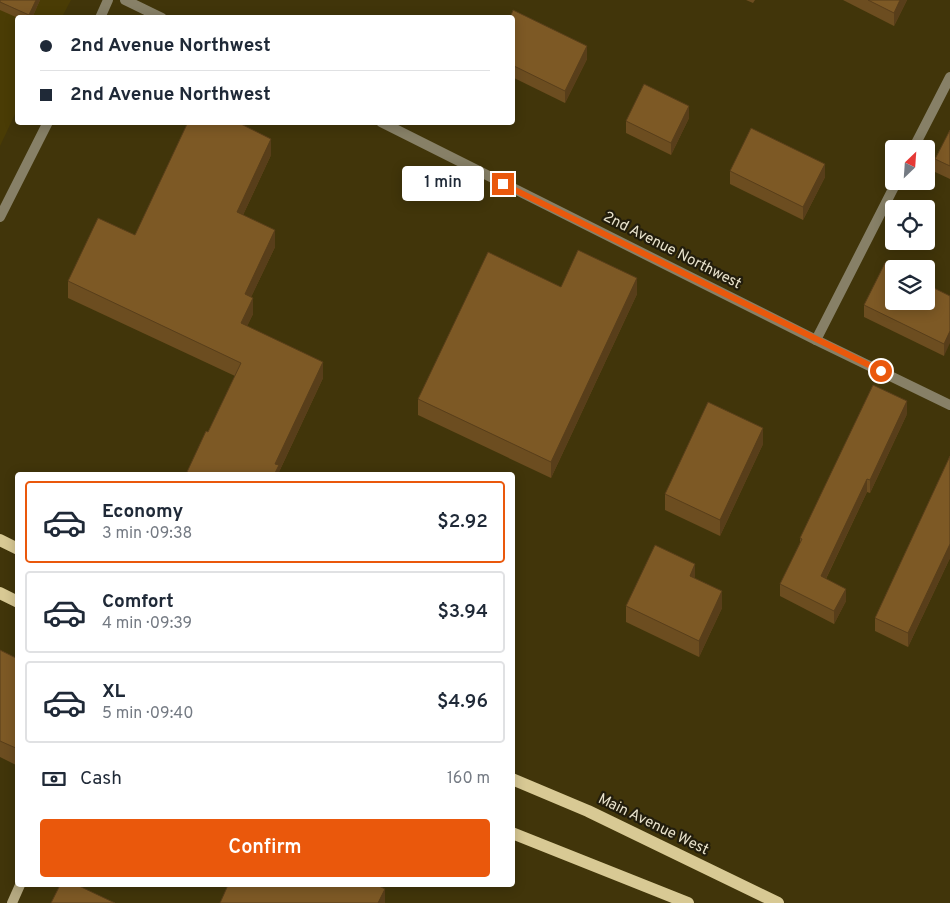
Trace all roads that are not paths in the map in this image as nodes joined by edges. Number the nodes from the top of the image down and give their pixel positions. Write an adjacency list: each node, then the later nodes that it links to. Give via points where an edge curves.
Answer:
1 (108, 0): 3 (street)
2 (125, 0): 4 (street)
3 (101, 15)
4 (156, 15)
5 (950, 76): 8 (street)
6 (46, 125): 10 (street)
7 (386, 125): 11 (street, 2nd Avenue Northwest)
8 (918, 140)
9 (892, 190): 11 (street)
10 (0, 217)
11 (816, 340): 12 (street, 2nd Avenue Northwest)
12 (950, 405)
13 (0, 540): 14 (main road)
14 (15, 548)
15 (0, 593): 16 (main road)
16 (15, 600)
17 (515, 780): 22 (main road, Main Avenue West)
18 (515, 833): 21 (main road)
19 (19, 887): 20 (street)
20 (12, 903)
21 (688, 903)
22 (778, 903)

